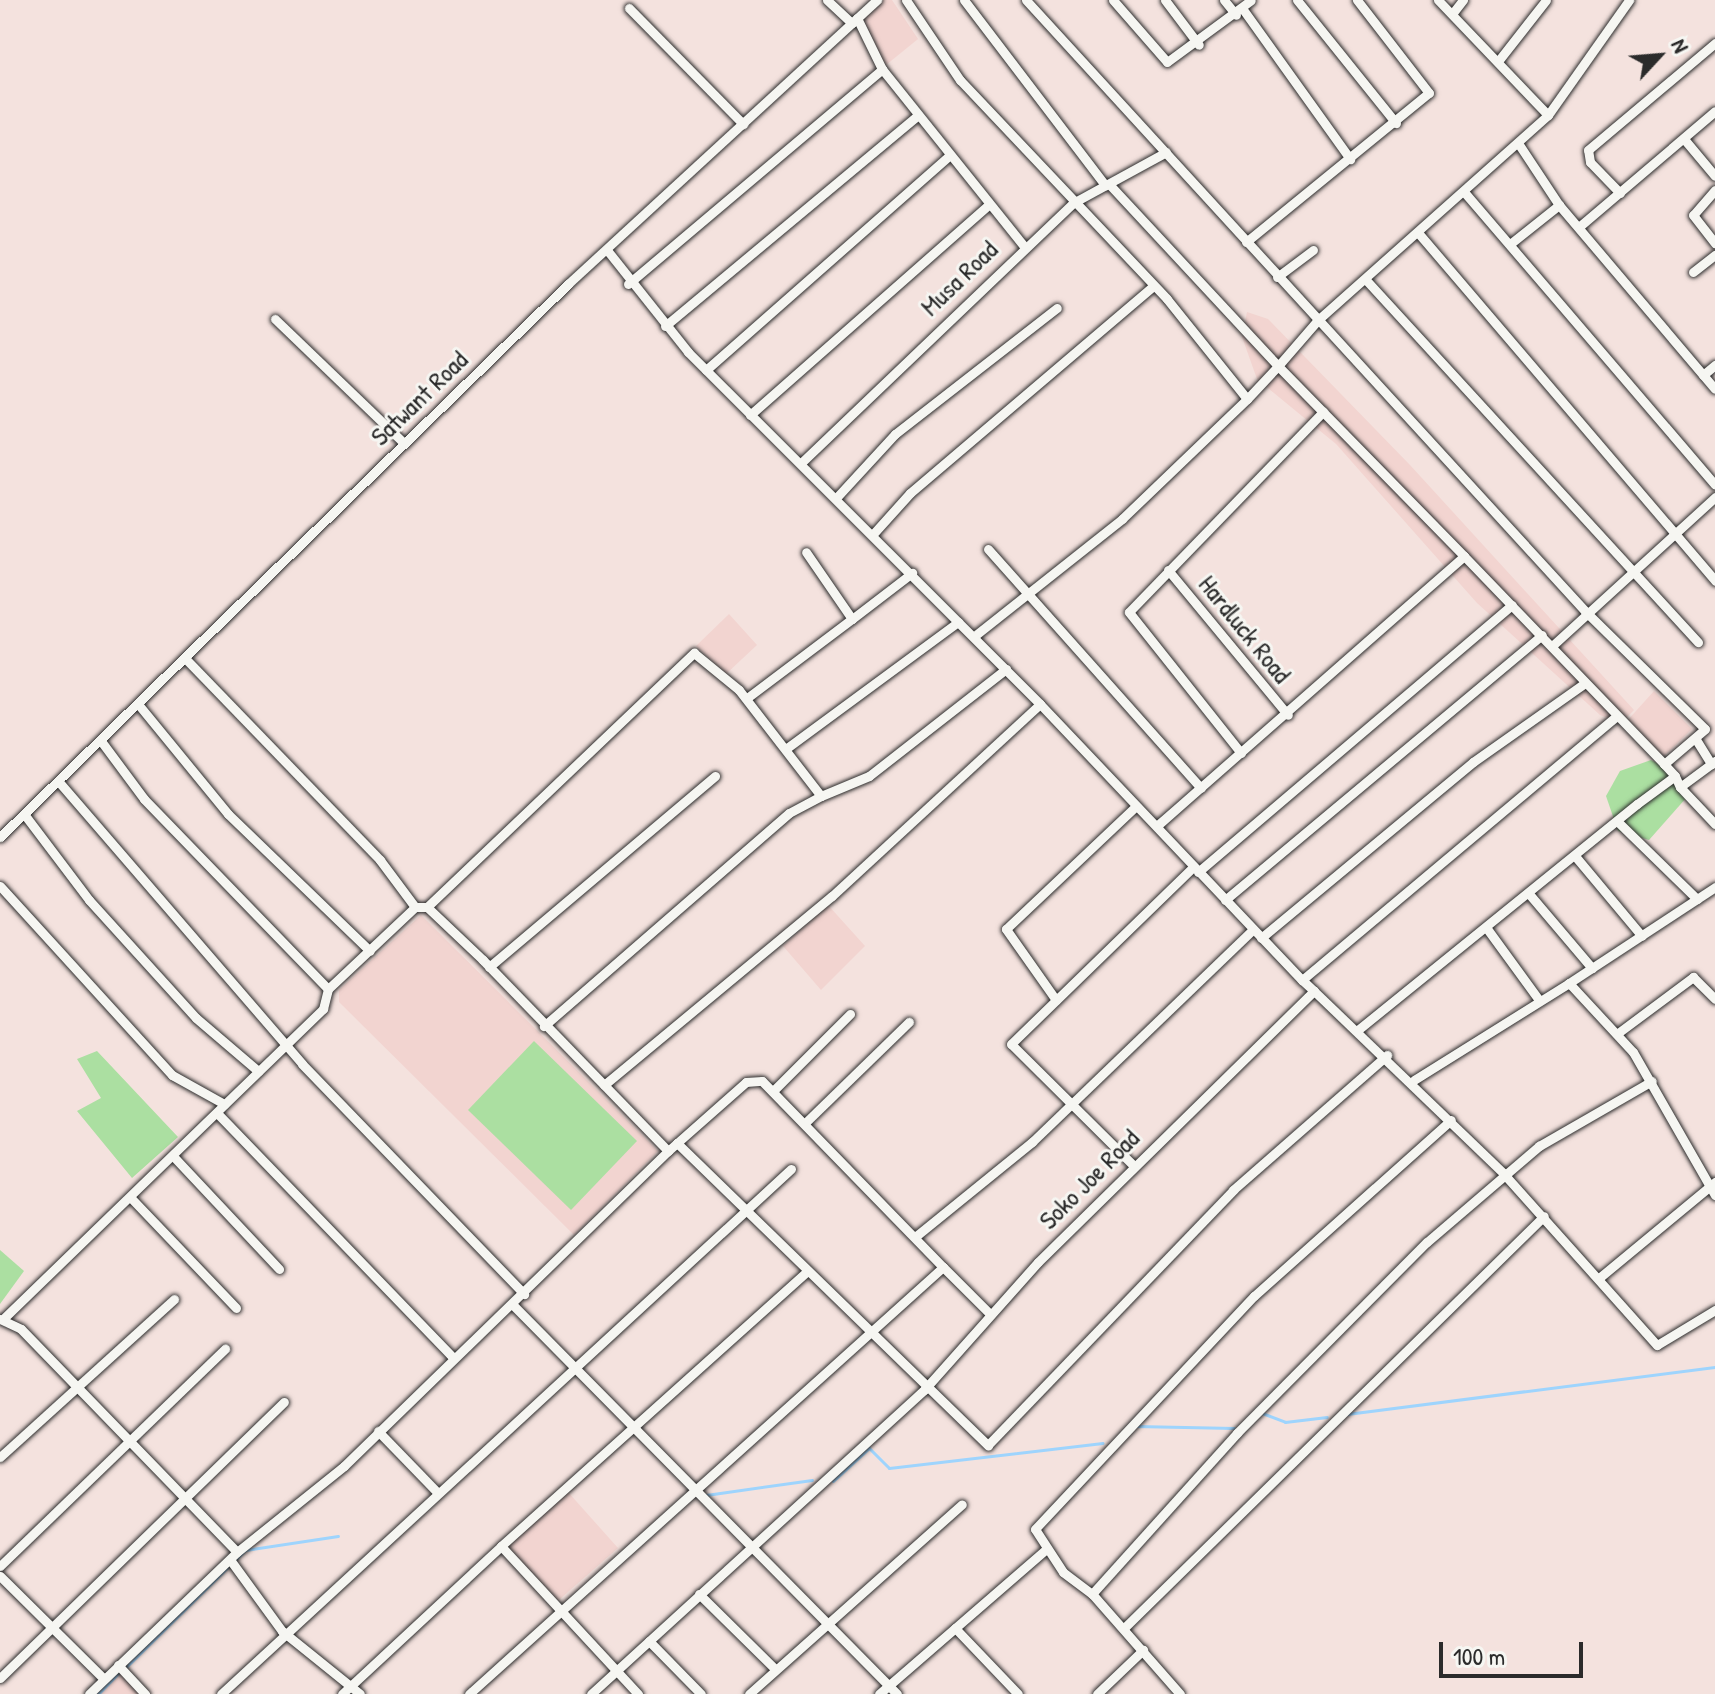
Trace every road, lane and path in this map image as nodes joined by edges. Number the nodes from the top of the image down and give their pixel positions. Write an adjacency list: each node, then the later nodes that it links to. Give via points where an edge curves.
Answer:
1 (827, 0): 19 (street)
2 (877, 0): 19 (street, Satwant Road)
3 (906, 0): 39 (street, via 950,68)
4 (964, 0): 35 (street)
5 (1026, 0): 31 (street)
6 (1113, 0): 21 (street, via 1162,60)
7 (1165, 0): 21 (street)
8 (1224, 0): 17 (street)
9 (1251, 0): 17 (street)
10 (1297, 0): 27 (street)
11 (1357, 0): 27 (street, via 1429,87)
12 (1438, 0): 18 (street)
13 (1463, 0): 18 (street)
14 (1546, 0): 22 (street)
15 (1629, 0): 25 (street)
16 (629, 8): 28 (street)
17 (1239, 12): 21 (street); 33 (street)
18 (1452, 14): 22 (street)
19 (854, 21): 23 (street); 28 (street, Satwant Road)
20 (1715, 43): 38 (street, via 1587,152)
21 (1199, 45)
22 (1499, 60): 25 (street)
23 (882, 69): 26 (street); 54 (street)
24 (1715, 111): 29 (street)
25 (1548, 115): 30 (street)
26 (917, 116): 32 (street); 59 (street)
27 (1396, 123): 33 (street)
28 (743, 124): 48 (street, Satwant Road)
29 (1684, 139): 34 (street); 38 (street)
30 (1518, 143): 37 (street); 40 (street)
31 (1166, 152): 35 (street, Musa Road); 44 (street)
32 (948, 157): 41 (street); 62 (street)
33 (1350, 159): 44 (street)
34 (1715, 176)
35 (1107, 184): 39 (street, Musa Road); 61 (street)
36 (1715, 190): 45 (street, via 1693,215)
37 (1465, 193): 43 (street); 46 (street)
38 (1620, 193): 42 (street)
39 (1073, 203): 47 (street, Musa Road); 55 (street)
40 (1559, 205): 42 (street); 46 (street)
41 (987, 206): 47 (street); 67 (street)
42 (1580, 226): 63 (street)
43 (1420, 235): 53 (street); 73 (street)
44 (1246, 242): 52 (street)
45 (1715, 243)
46 (1510, 244): 70 (street)
47 (1024, 246): 69 (street, Musa Road)
48 (607, 250): 54 (street); 68 (street, Satwant Road)
49 (1313, 250): 52 (street)
50 (1715, 255): 51 (street)
51 (1693, 272)
52 (1277, 277): 58 (street)
53 (1367, 281): 58 (street); 79 (street)
54 (628, 284): 59 (street)
55 (1153, 286): 65 (street); 74 (street, via 910,493)
56 (1057, 308): 71 (street, via 902,428)
57 (275, 319): 68 (street)
58 (1317, 321): 61 (street); 84 (street)
59 (665, 326): 62 (street)
60 (1715, 365): 63 (street)
61 (1278, 366): 65 (street); 66 (street)
62 (706, 370): 67 (street)
63 (1703, 375): 64 (street)
64 (1715, 389)
65 (1247, 399): 82 (street, via 1122,519)
66 (1323, 412): 77 (street); 78 (street)
67 (750, 415): 69 (street)
68 (404, 443): 91 (street, Satwant Road)
69 (801, 463): 71 (street)
70 (1715, 485)
71 (837, 497): 74 (street)
72 (1715, 497): 73 (street)
73 (1672, 531): 79 (street); 81 (street)
74 (874, 533): 80 (street)
75 (988, 549): 82 (street)
76 (806, 552): 85 (street)
77 (1464, 556): 83 (street); 97 (street)
78 (1168, 570): 97 (street, Hardluck Road); 104 (street, via 1130,616)
79 (1630, 570): 84 (street); 89 (street)
80 (912, 573): 85 (street); 86 (street)
81 (1715, 581)
82 (1027, 591): 87 (street); 111 (street)
83 (1512, 605): 88 (street); 120 (street)
84 (1585, 611): 90 (street); 100 (street)
85 (852, 619): 94 (street)
86 (958, 622): 87 (street); 103 (street)
87 (977, 634): 92 (street)
88 (1542, 635): 90 (street); 125 (street)
89 (1698, 642)
90 (1552, 646): 93 (street)
91 (186, 659): 95 (street, Satwant Road); 126 (street, via 380,860)
92 (1006, 669): 96 (street); 112 (street, via 869,776)
93 (1585, 683): 98 (street); 131 (street, via 1463,770)
94 (747, 698): 103 (street); 127 (street, via 694,653)
95 (138, 704): 102 (street, Satwant Road); 132 (street, via 228,814)
96 (1040, 704): 113 (street); 152 (street, via 832,896)
97 (1288, 715): 104 (street)
98 (1615, 717): 106 (street); 135 (street)
99 (1715, 719): 100 (street)
100 (1705, 729): 101 (street)
101 (1695, 738): 105 (street); 106 (street)
102 (101, 741): 109 (street, Satwant Road); 137 (street, via 144,799)
103 (786, 749): 112 (street)
104 (1241, 753): 111 (street)
105 (1713, 763): 110 (street)
106 (1664, 764): 108 (street)
107 (715, 776): 133 (street)
108 (1675, 776): 110 (street); 115 (street)
109 (59, 782): 114 (street, Satwant Road); 147 (street)
110 (1680, 787): 117 (street)
111 (1201, 788): 116 (street)
112 (821, 796): 144 (street, via 789,813)
113 (1136, 806): 116 (street); 140 (street, via 1006,929)
114 (24, 814): 118 (street, Satwant Road); 149 (street, via 54,860 178,997)
115 (1617, 821): 119 (street); 124 (street)
116 (1159, 824): 120 (street)
117 (1715, 824)
118 (0, 837)
119 (1575, 856): 123 (street); 130 (street)
120 (1196, 870): 125 (street); 140 (street)
121 (0, 886): 155 (street, via 172,1075)
122 (1715, 887): 124 (street)
123 (1530, 895): 129 (street); 134 (street)
124 (1697, 899): 130 (street)
125 (1225, 900): 128 (street)
126 (415, 907): 127 (street); 132 (street)
127 (427, 907): 133 (street)
128 (1252, 930): 131 (street); 154 (street)
129 (1488, 930): 141 (street); 145 (street)
130 (1642, 936): 134 (street)
131 (1261, 938): 135 (street)
132 (370, 951): 137 (street)
133 (489, 967): 144 (street)
134 (1592, 968): 136 (street)
135 (1302, 980): 138 (street)
136 (1569, 983): 141 (street); 146 (street)
137 (328, 989): 147 (street, via 323,1009)
138 (1314, 991): 145 (street); 161 (street, Soko Joe Road)
139 (1715, 999): 146 (street, via 1693,977)
140 (1056, 1000): 154 (street, via 1011,1044)
141 (1539, 1000): 150 (street)
142 (850, 1014): 153 (street)
143 (909, 1022): 157 (street)
144 (544, 1026): 152 (street)
145 (1359, 1029): 148 (street)
146 (1618, 1033): 151 (street)
147 (287, 1041): 149 (street); 173 (street)
148 (1387, 1055): 150 (street); 185 (street, via 1233,1190 993,1443 982,1442)
149 (258, 1071): 155 (street)
150 (1414, 1080): 156 (street)
151 (1652, 1081): 163 (street); 164 (street)
152 (604, 1085): 159 (street)
153 (773, 1091): 157 (street); 158 (street, via 762,1081 746,1082)
154 (1070, 1106): 161 (street); 168 (street)
155 (220, 1108): 160 (street); 182 (street)
156 (1451, 1120): 163 (street); 197 (street, via 1200,1350 1035,1529)
157 (805, 1123): 168 (street)
158 (677, 1143): 159 (street); 166 (street)
159 (668, 1151): 173 (street)
160 (173, 1156): 165 (street); 170 (street)
161 (1134, 1166): 178 (street, Soko Joe Road)
162 (791, 1169): 166 (street)
163 (1503, 1173): 167 (street); 202 (street, via 1237,1433)
164 (1713, 1188): 172 (street)
165 (131, 1198): 176 (street); 179 (street)
166 (746, 1211): 171 (street); 183 (street)
167 (1544, 1216): 172 (street); 206 (street)
168 (915, 1237): 169 (street)
169 (943, 1267): 178 (street); 180 (street)
170 (279, 1269)
171 (806, 1272): 180 (street); 187 (street)
172 (1599, 1278): 177 (street, via 1657,1345)
173 (524, 1294): 175 (street)
174 (174, 1299): 184 (street)
175 (512, 1304): 182 (street); 183 (street)
176 (236, 1308)
177 (1715, 1310)
178 (990, 1314): 185 (street, Soko Joe Road)
179 (2, 1319): 184 (street)
180 (869, 1333): 185 (street); 191 (street)
181 (225, 1349): 189 (street)
182 (454, 1358): 188 (street)
183 (571, 1367): 187 (street); 192 (street)
184 (75, 1386): 189 (street); 190 (street)
185 (924, 1390): 195 (street, Soko Joe Road)
186 (284, 1402): 193 (street)
187 (632, 1428): 191 (street); 196 (street)
188 (378, 1431): 192 (street); 198 (street)
189 (127, 1442): 193 (street); 199 (street)
190 (0, 1457)
191 (694, 1488): 195 (street); 203 (street)
192 (436, 1491): 208 (street)
193 (187, 1500): 198 (street); 207 (street)
194 (962, 1504): 204 (street)
195 (752, 1544): 201 (street, Soko Joe Road); 204 (street)
196 (501, 1546): 203 (street); 216 (street)
197 (1045, 1550): 202 (street); 205 (street)
198 (234, 1557): 208 (street); 211 (street)
199 (0, 1566)
200 (0, 1576): 207 (street)
201 (699, 1594): 209 (street, Soko Joe Road); 212 (street)
202 (1092, 1594): 206 (street)
203 (558, 1608): 213 (street); 223 (street)
204 (831, 1621): 212 (street); 217 (street)
205 (955, 1628): 217 (street); 230 (street)
206 (1124, 1628): 210 (street)
207 (53, 1630): 214 (street); 215 (street)
208 (282, 1631): 216 (street); 220 (street)
209 (649, 1641): 213 (street, Soko Joe Road); 226 (street)
210 (1143, 1650): 231 (street); 232 (street)
211 (118, 1665): 215 (street); 219 (street)
212 (775, 1669): 227 (street)
213 (617, 1670): 224 (street, Soko Joe Road); 225 (street)
214 (0, 1678)
215 (104, 1679): 218 (street)
216 (352, 1684): 221 (street); 222 (street)
217 (889, 1686): 228 (street); 229 (street)
218 (89, 1694)
219 (145, 1694)
220 (221, 1694)
221 (342, 1694)
222 (360, 1694)
223 (469, 1694)
224 (591, 1694)
225 (638, 1694)
226 (701, 1694)
227 (749, 1694)
228 (879, 1694)
229 (897, 1694)
230 (1018, 1694)
231 (1097, 1694)
232 (1180, 1694)

